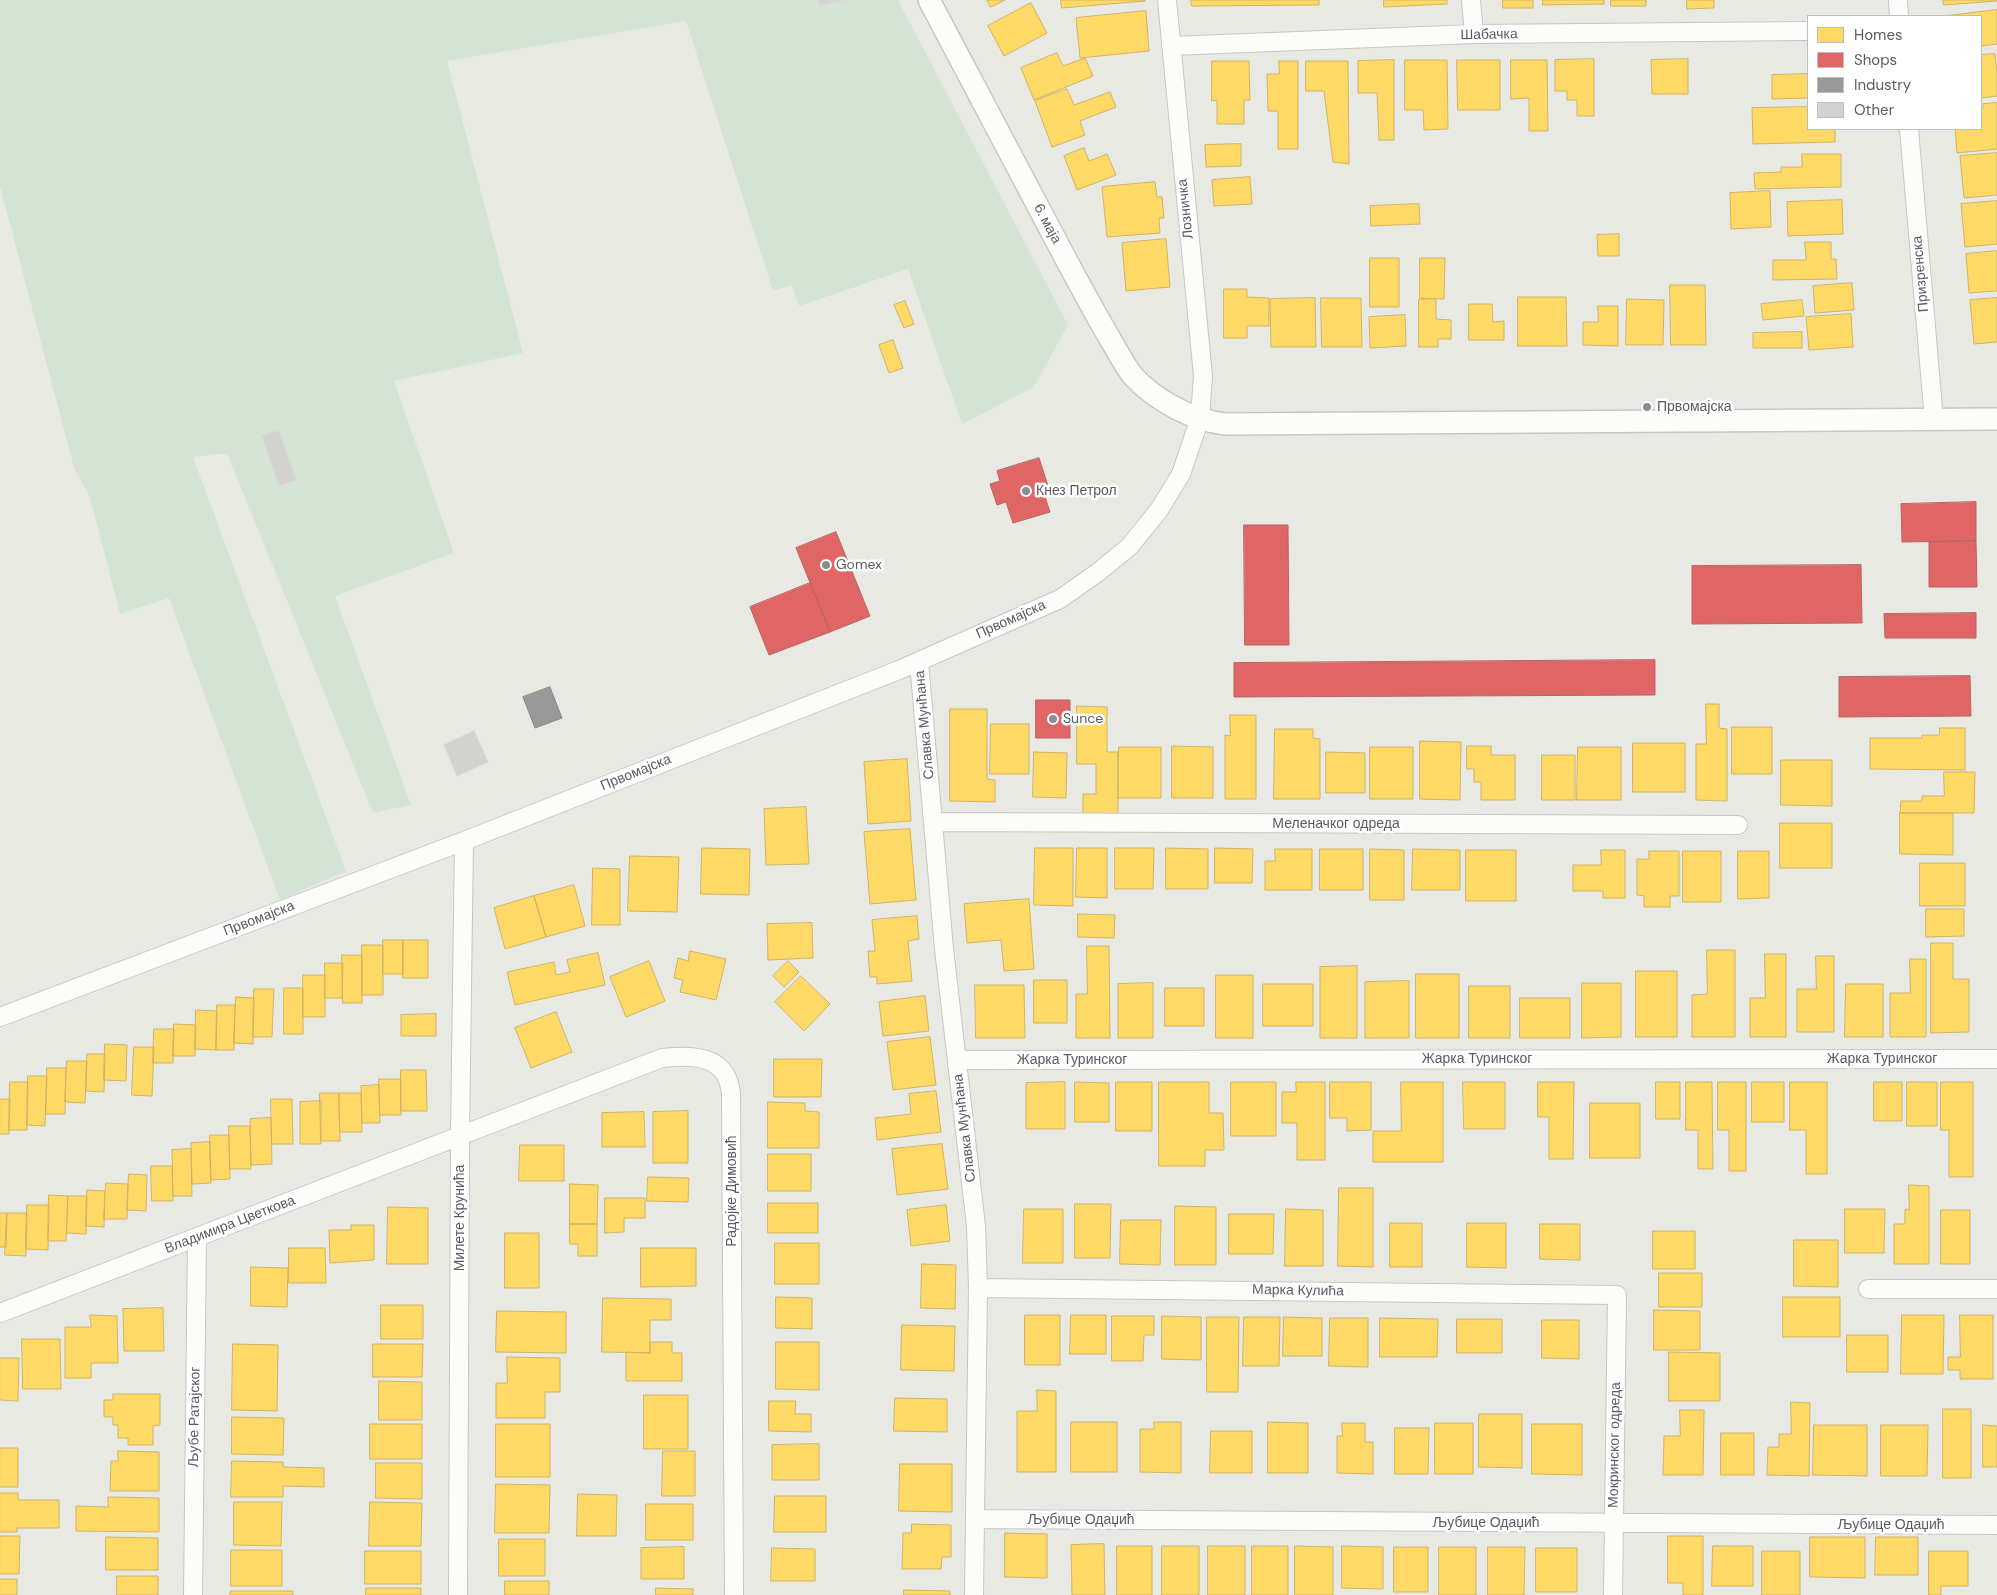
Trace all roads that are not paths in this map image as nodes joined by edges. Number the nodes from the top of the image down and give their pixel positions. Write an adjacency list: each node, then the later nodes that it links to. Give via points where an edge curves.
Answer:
1 (929, 0): 10 (street, 6. маја, via 1093,312 1132,374 1159,397)
2 (1167, 0): 8 (street, Лозничка)
3 (1472, 0): 7 (street)
4 (1898, 0): 5 (street)
5 (1899, 15)
6 (1807, 31): 7 (street, Шабачка)
7 (1474, 34): 8 (street, Шабачка)
8 (1171, 46): 10 (street, Лозничка, via 1203,376)
9 (1909, 130): 12 (street, Призренска)
10 (1200, 418): 12 (street, via 1225,424); 13 (street, Првомајска, via 1181,474 1159,510 1128,547 1060,599)
11 (1997, 419): 12 (street)
12 (1934, 420)
13 (919, 662): 14 (street, Славка Мунћана); 16 (street, Првомајска)
14 (934, 822): 15 (street, Меленачког одреда); 19 (street, Славка Мунћана)
15 (1738, 825)
16 (464, 841): 17 (street, Првомајска); 20 (street, Милете Крунића)
17 (0, 1017)
18 (1997, 1059): 19 (street, Жарка Туринског)
19 (957, 1060): 22 (street, Славка Мунћана, via 976,1226)
20 (460, 1136): 21 (street, Владимира Цветкова); 31 (street, Милете Крунића); 32 (street, Радојке Димовић, via 662,1058 694,1057 724,1071 731,1094)
21 (197, 1238): 26 (street, Владимира Цветкова); 30 (street, Љубе Ратајског)
22 (978, 1288): 25 (street, Марка Кулића); 27 (street, Славка Мунћана)
23 (1868, 1289): 24 (street)
24 (1997, 1289)
25 (1617, 1294): 28 (street, Мокринског одреда)
26 (0, 1313)
27 (975, 1519): 28 (street, Љубице Одаџић); 33 (street, Славка Мунћана)
28 (1614, 1523): 29 (street, Љубице Одаџић); 34 (street, Мокринског одреда)
29 (1997, 1526)
30 (193, 1595)
31 (458, 1595)
32 (734, 1595)
33 (974, 1595)
34 (1613, 1595)

